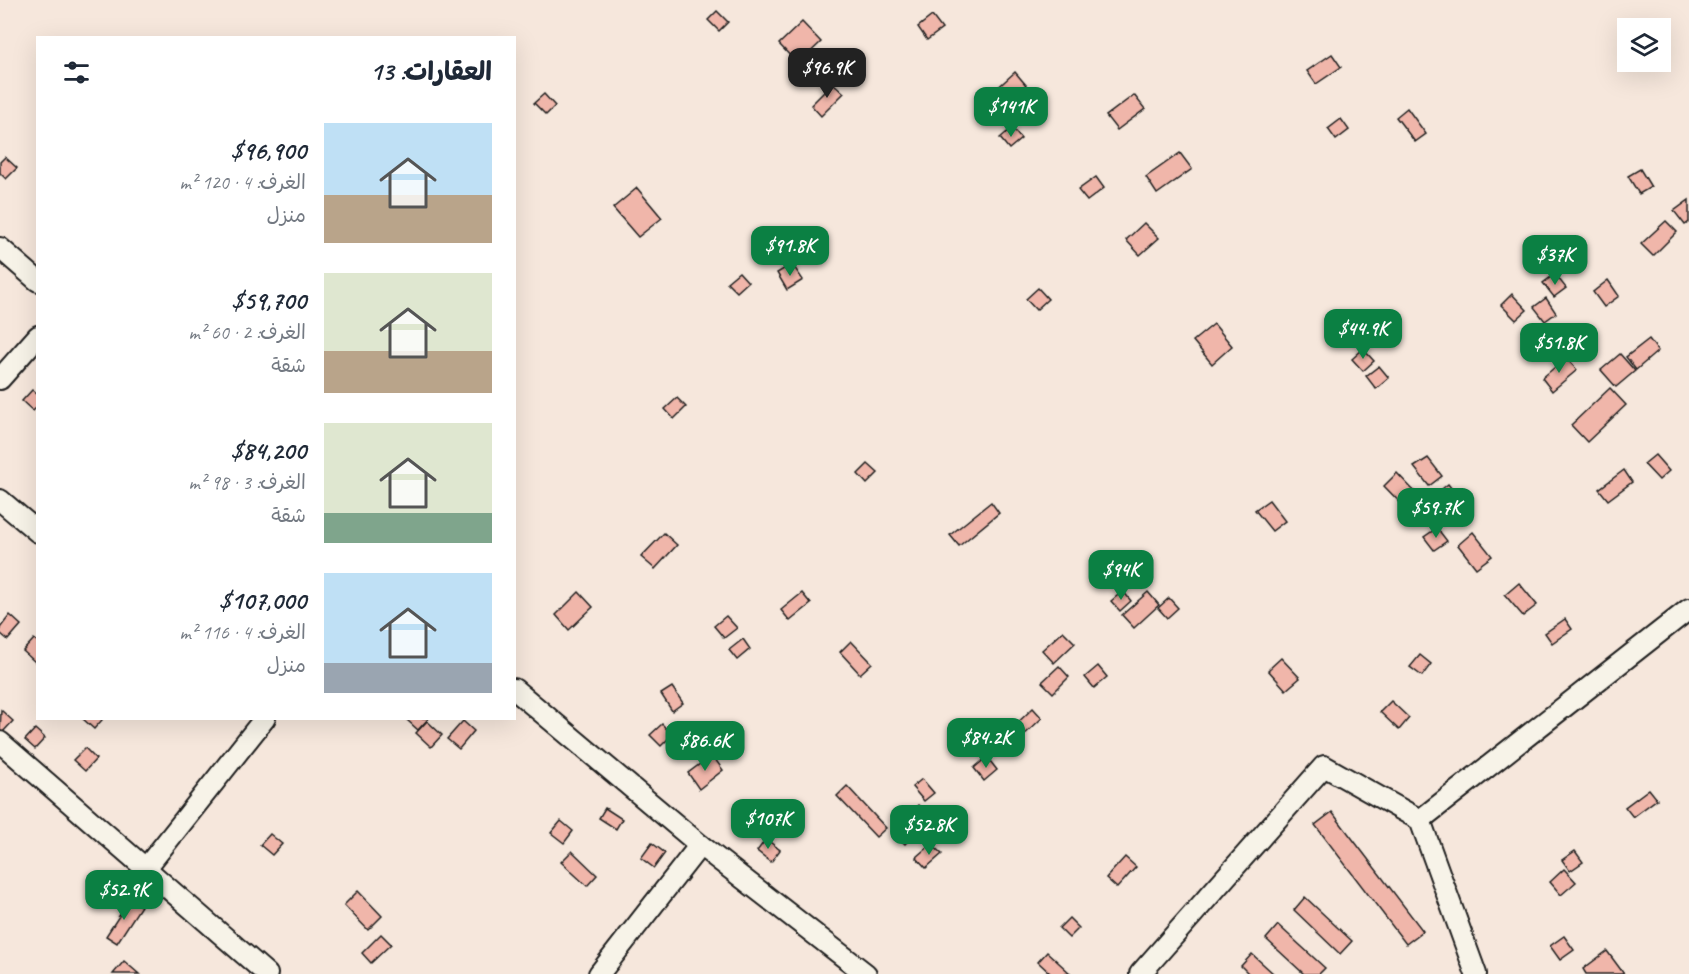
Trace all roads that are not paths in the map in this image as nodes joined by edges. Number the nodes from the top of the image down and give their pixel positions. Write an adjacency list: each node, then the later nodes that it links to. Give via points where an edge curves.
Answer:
1 (0, 249): 2 (street)
2 (36, 279)
3 (36, 338): 4 (street)
4 (0, 379)
5 (0, 500): 6 (street)
6 (36, 530)
7 (1689, 609): 11 (street)
8 (516, 691): 12 (street)
9 (261, 720): 13 (street)
10 (0, 742): 13 (street)
11 (1420, 820): 17 (street, via 1324,766); 18 (street)
12 (700, 845): 15 (street); 16 (street)
13 (146, 868): 14 (street)
14 (267, 974)
15 (599, 974)
16 (866, 974)
17 (1140, 974)
18 (1476, 974)

